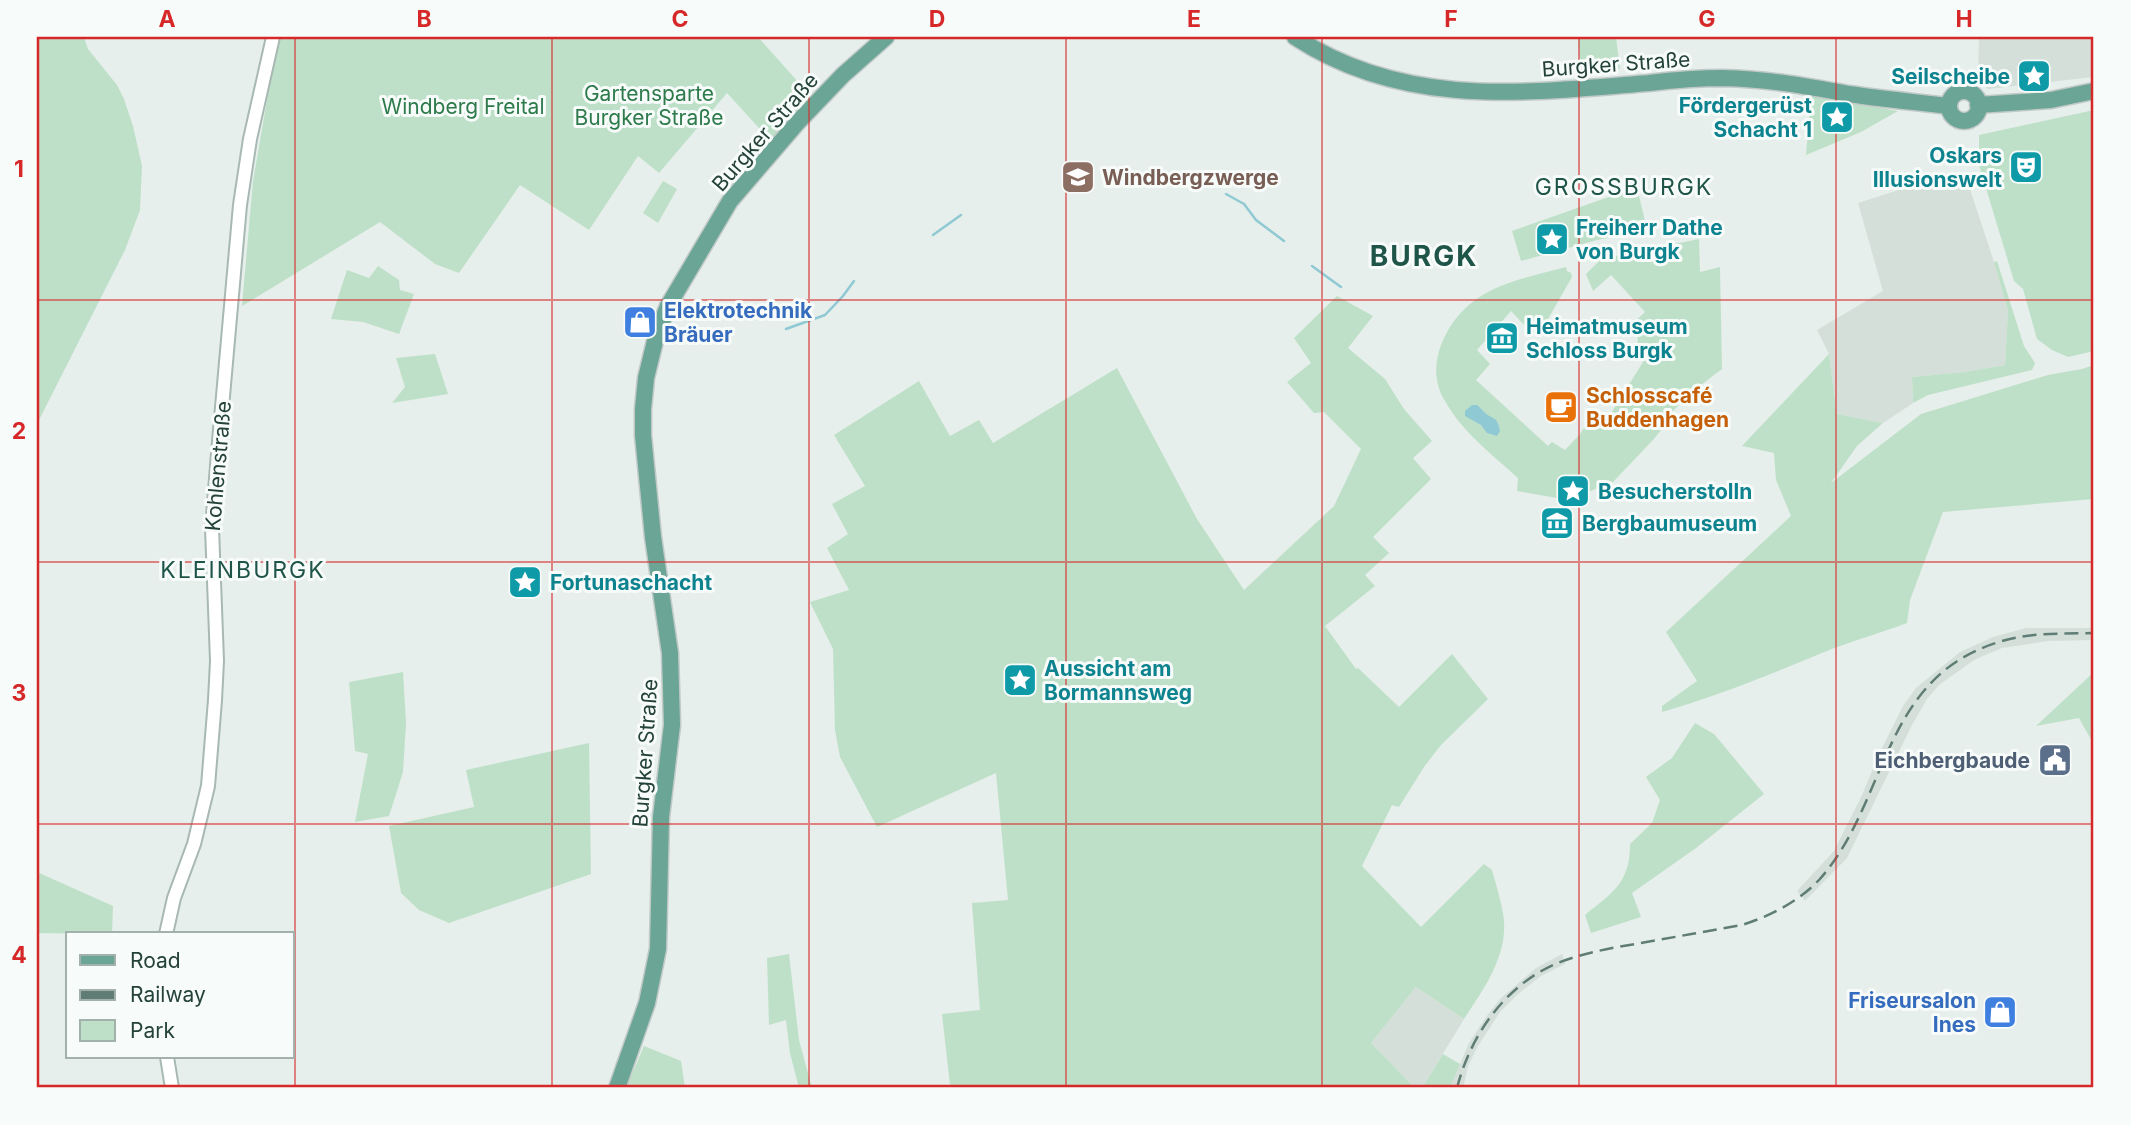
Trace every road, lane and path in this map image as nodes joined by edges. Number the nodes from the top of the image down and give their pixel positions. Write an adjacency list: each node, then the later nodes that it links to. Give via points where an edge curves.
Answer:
1 (273, 37): 5 (street, Kohlenstraße, via 240,205 217,470 212,528 216,670 208,786)
2 (886, 37): 8 (main road, Burgker Straße, via 797,123 730,201 668,306 656,337 646,378 643,435 670,653 672,725 661,817 658,948 647,1003)
3 (1295, 37): 4 (main road, Burgker Straße, via 1332,58 1381,76 1459,91 1507,93 1671,80 1762,79 1949,106 1956,118 1965,121 1976,114 1978,105 2051,100)
4 (2094, 91)
5 (166, 932)
6 (167, 1058): 7 (street)
7 (172, 1088)
8 (617, 1088)

